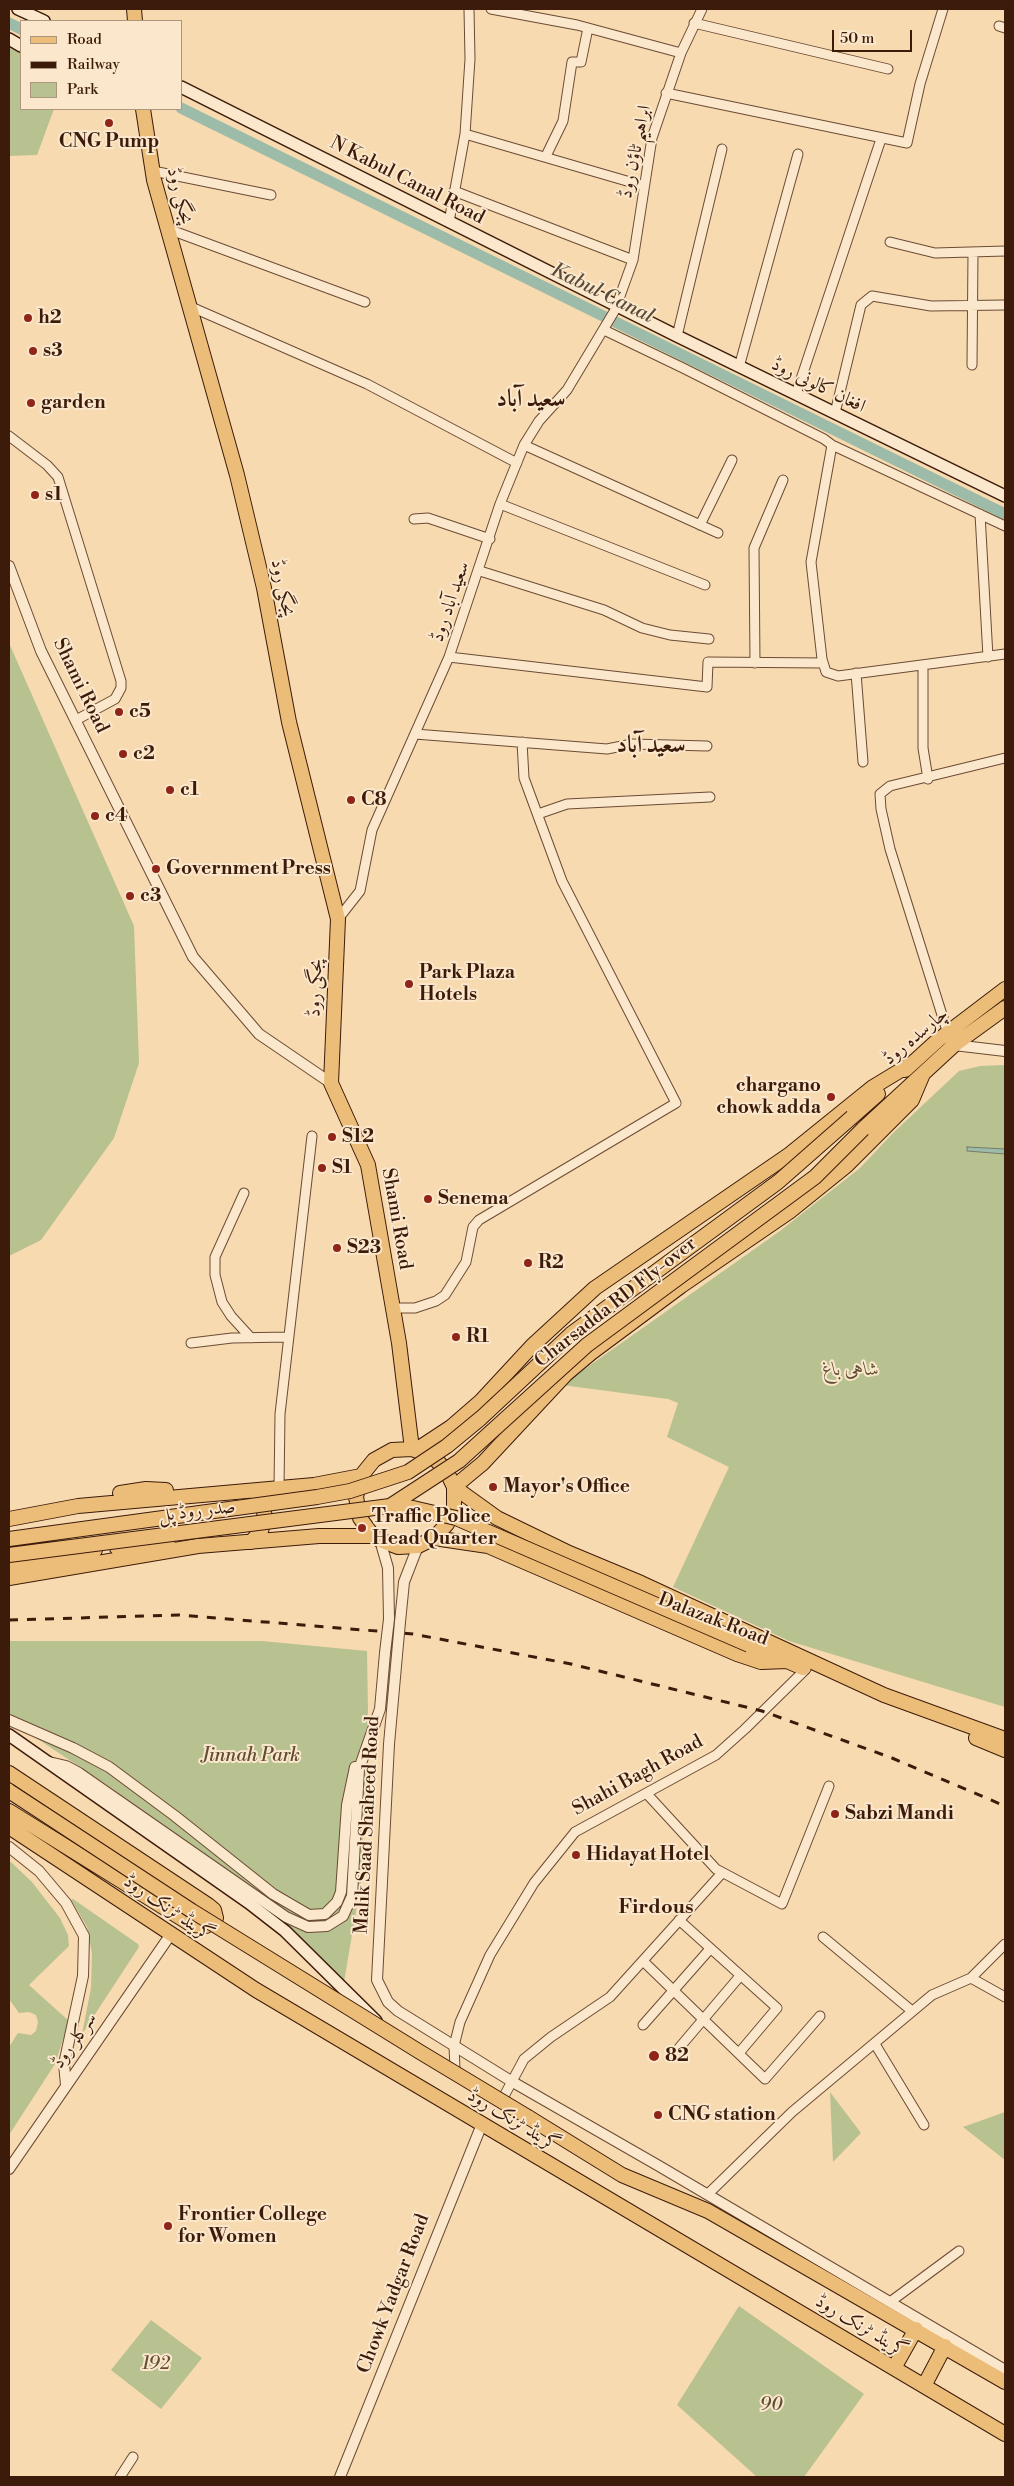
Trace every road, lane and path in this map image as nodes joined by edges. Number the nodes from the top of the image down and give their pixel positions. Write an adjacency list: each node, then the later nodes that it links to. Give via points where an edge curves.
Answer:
1 (18, 9): 6 (main road)
2 (469, 9): 16 (street, via 470,59)
3 (491, 9): 8 (street)
4 (702, 9): 7 (street, ابراہیم ٹاؤن روڈ)
5 (943, 9): 17 (street, via 920,84 907,143)
6 (42, 20)
7 (694, 23): 11 (street, ابراہیم ٹاؤن روڈ); 12 (street)
8 (588, 28): 11 (street); 20 (street, via 581,62 572,62 563,121)
9 (9, 39): 10 (main road)
10 (20, 45)
11 (681, 53): 14 (street, ابراہیم ٹاؤن روڈ)
12 (888, 69)
13 (182, 88): 25 (main road, N Kabul Canal Road)
14 (666, 93): 17 (street); 22 (street, ابراہیم ٹاؤن روڈ, via 652,138)
15 (141, 110): 21 (main road, پجگی روڈ)
16 (465, 134): 20 (street); 23 (street)
17 (880, 139): 40 (street)
18 (722, 149): 37 (street)
19 (798, 154): 39 (street)
20 (546, 156): 22 (street)
21 (153, 171): 24 (street); 26 (main road, پجگی روڈ)
22 (644, 186): 30 (street, ابراہیم ٹاؤن روڈ)
23 (454, 190): 25 (street); 30 (street)
24 (271, 195)
25 (449, 222): 35 (main road, N Kabul Canal Road)
26 (168, 229): 31 (street); 33 (main road, پجگی روڈ)
27 (890, 242): 29 (street, via 935,253)
28 (1005, 251): 29 (street)
29 (973, 253): 34 (street)
30 (634, 260): 35 (street, ابراہیم ٹاؤن روڈ)
31 (365, 302)
32 (1005, 305): 34 (street)
33 (190, 306): 46 (street, via 367,384); 76 (main road, پجگی روڈ, via 237,475 264,588 289,722)
34 (973, 307): 38 (street); 41 (street, via 931,306 872,296 861,304)
35 (616, 308): 36 (street, سعید آباد روڈ); 37 (main road, افغان کالونی روڈ)
36 (604, 330): 43 (street, سعید آباد روڈ, via 567,390 539,421); 44 (street)
37 (677, 336): 39 (main road, افغان کالونی روڈ)
38 (972, 365)
39 (739, 367): 40 (main road, افغان کالونی روڈ)
40 (796, 394): 41 (main road, افغان کالونی روڈ)
41 (834, 413): 48 (main road, افغان کالونی روڈ)
42 (9, 436): 67 (street, via 58,477 121,681 121,688 114,699)
43 (524, 445): 46 (street, سعید آباد روڈ); 52 (street)
44 (832, 445): 50 (street); 64 (street, via 811,562)
45 (732, 460): 52 (street)
46 (516, 463): 49 (street, سعید آباد روڈ)
47 (783, 480): 63 (street, via 754,548)
48 (1005, 496)
49 (500, 504): 55 (street, سعید آباد روڈ); 58 (street)
50 (980, 514): 53 (street); 62 (street)
51 (414, 519): 55 (street, via 428,518)
52 (700, 525): 54 (street)
53 (1005, 526)
54 (718, 533)
55 (490, 539): 57 (street, سعید آباد روڈ)
56 (9, 566): 67 (street, Shami Road, via 42,651)
57 (480, 571): 59 (street, via 604,610 642,628); 61 (street, سعید آباد روڈ)
58 (705, 585)
59 (709, 639)
60 (1005, 654): 62 (street)
61 (449, 657): 63 (street, via 706,687 708,662); 68 (street, سعید آباد روڈ)
62 (988, 657): 65 (street)
63 (754, 663): 64 (street)
64 (823, 663): 66 (street, via 831,675)
65 (923, 665): 66 (street); 73 (street, via 923,748)
66 (856, 673): 72 (street)
67 (76, 720): 83 (street, Shami Road, via 193,958 259,1034)
68 (415, 734): 69 (street); 76 (street, سعید آباد روڈ, via 372,830 360,892)
69 (522, 742): 70 (street, via 607,749 632,744); 75 (street, via 524,778)
70 (707, 746)
71 (1005, 758): 73 (street)
72 (863, 762)
73 (928, 779): 79 (street, via 890,786 880,794 881,809)
74 (710, 797): 75 (street, via 567,804)
75 (538, 814): 88 (street, via 562,881 676,1103 478,1220 473,1228 466,1262 445,1295 415,1308)
76 (338, 918): 83 (main road, پجگی روڈ)
77 (1005, 989): 79 (main road, چارسدہ روڈ)
78 (1005, 1008): 79 (main road, چارسدہ روڈ)
79 (947, 1039): 80 (street); 81 (main road, چارسدہ روڈ); 82 (main road, چارسدہ روڈ)
80 (1005, 1051)
81 (911, 1064): 84 (main road, چارسدہ روڈ); 92 (main road, via 866,1092 790,1154 595,1288 532,1346 481,1401 451,1427)
82 (923, 1074): 85 (main road, چارسدہ روڈ); 95 (main road, via 912,1100 846,1166 790,1212 681,1286 591,1353 566,1374 483,1463)
83 (331, 1083): 88 (main road, Shami Road, via 368,1165)
84 (852, 1117): 94 (main road, Charsadda RD Fly-over, bridge, via 778,1182 571,1334 482,1418 447,1446 408,1472)
85 (863, 1129): 99 (main road, Charsadda RD Fly-over, bridge, via 815,1177 587,1345 459,1461)
86 (312, 1136): 89 (street)
87 (244, 1193): 90 (street, via 215,1257 214,1275 222,1302)
88 (393, 1308): 92 (main road, Shami Road)
89 (288, 1337): 90 (street); 96 (street, via 280,1414)
90 (251, 1338): 91 (street)
91 (190, 1343)
92 (414, 1449): 93 (main road, via 392,1450 374,1460); 95 (main road, via 433,1457 446,1470)
93 (361, 1476): 96 (main road); 102 (main road, via 356,1497 360,1518)
94 (388, 1479): 104 (main road, صدر روڈ پل, bridge, via 317,1497)
95 (454, 1487): 103 (main road, via 454,1506 447,1524); 115 (main road, Dalazak Road, via 497,1518 569,1553 884,1695)
96 (278, 1488): 97 (main road)
97 (254, 1490): 98 (main road); 105 (main road, via 262,1502 265,1517 261,1531)
98 (204, 1493): 100 (main road, via 146,1489); 101 (main road, via 78,1506)
99 (390, 1506): 108 (main road, صدر روڈ پل, bridge); 111 (main road, bridge, via 456,1518)
100 (9, 1513)
101 (9, 1519)
102 (377, 1538): 105 (main road, via 319,1536); 107 (main road, via 398,1547); 117 (street, Malik Saad Shaheed Road, bridge, via 388,1568 389,1619 380,1709)
103 (434, 1538): 107 (main road); 111 (main road, Dalazak Road, via 488,1546 747,1658 760,1662)
104 (9, 1539)
105 (252, 1542): 106 (main road)
106 (198, 1546): 109 (main road, via 142,1545); 110 (main road)
107 (418, 1546): 143 (street, Malik Saad Shaheed Road, bridge, via 404,1582 400,1622 389,1744 378,1980 383,1995 398,2011)
108 (9, 1555)
109 (9, 1566)
110 (9, 1578)
111 (787, 1661): 112 (main road, Dalazak Road)
112 (806, 1669): 116 (main road, Dalazak Road); 122 (street, Shahi Bagh Road, via 716,1755)
113 (9, 1720): 117 (street, via 109,1767 273,1894 308,1915 325,1914 337,1902 341,1892 347,1805 352,1772)
114 (9, 1735): 118 (main road)
115 (1005, 1739)
116 (1005, 1750)
117 (361, 1759): 118 (street, via 356,1794 352,1896 348,1908 336,1922 317,1928 298,1923 266,1905 79,1773)
118 (47, 1762): 141 (main road, bridge, via 249,1902 285,1931)
119 (9, 1773): 123 (main road, via 208,1905 216,1918 206,1926 192,1925)
120 (829, 1786): 126 (street, via 782,1904)
121 (9, 1791): 141 (main road, گرینڈ ٹرنک روڈ, bridge)
122 (647, 1794): 126 (street); 143 (street, Shahi Bagh Road, via 575,1832 548,1863 490,1956 460,2022)
123 (9, 1811)
124 (9, 1827): 128 (main road, گرینڈ ٹرنک روڈ)
125 (9, 1847): 148 (street, via 44,1877 66,1903 84,1936 83,1976 64,2064)
126 (722, 1873): 127 (street)
127 (680, 1920): 131 (street); 132 (street)
128 (171, 1934): 148 (street, سرکلر روڈ); 150 (main road, گرینڈ ٹرنک روڈ, via 256,1990)
129 (823, 1937): 137 (street)
130 (1005, 1944): 134 (street)
131 (710, 1949): 133 (street); 135 (street)
132 (643, 1961): 135 (street); 147 (street, via 610,1997 524,2059)
133 (740, 1976): 139 (street); 145 (street, via 777,2008)
134 (971, 1978): 136 (street); 137 (street, via 932,1994)
135 (674, 1990): 139 (street); 140 (street)
136 (1005, 1997)
137 (912, 2011): 142 (street)
138 (820, 2016): 145 (street, via 765,2079)
139 (704, 2019): 144 (street); 145 (street)
140 (643, 2025)
141 (386, 2031): 156 (main road, گرینڈ ٹرنک روڈ, bridge, via 622,2175 708,2211)
142 (875, 2044): 151 (street); 153 (street, via 792,2112)
143 (454, 2046): 146 (street, Shahi Bagh Road); 147 (street)
144 (678, 2048)
145 (739, 2053)
146 (455, 2069)
147 (511, 2081): 149 (street); 153 (street)
148 (66, 2085): 152 (street, سرکلر روڈ)
149 (503, 2098)
150 (482, 2124): 158 (main road, گرینڈ ٹرنک روڈ); 165 (street, Chowk Yadgar Road)
151 (924, 2125)
152 (9, 2169)
153 (708, 2194): 155 (street)
154 (959, 2251): 155 (street)
155 (890, 2302): 159 (street)
156 (916, 2330): 157 (main road, گرینڈ ٹرنک روڈ); 158 (main road)
157 (945, 2346): 160 (main road, گرینڈ ٹرنک روڈ); 161 (main road)
158 (895, 2366): 161 (main road, گرینڈ ٹرنک روڈ)
159 (1005, 2370)
160 (1005, 2382)
161 (925, 2383): 162 (main road, گرینڈ ٹرنک روڈ)
162 (1005, 2434)
163 (133, 2457): 164 (street)
164 (120, 2477)
165 (341, 2477)

